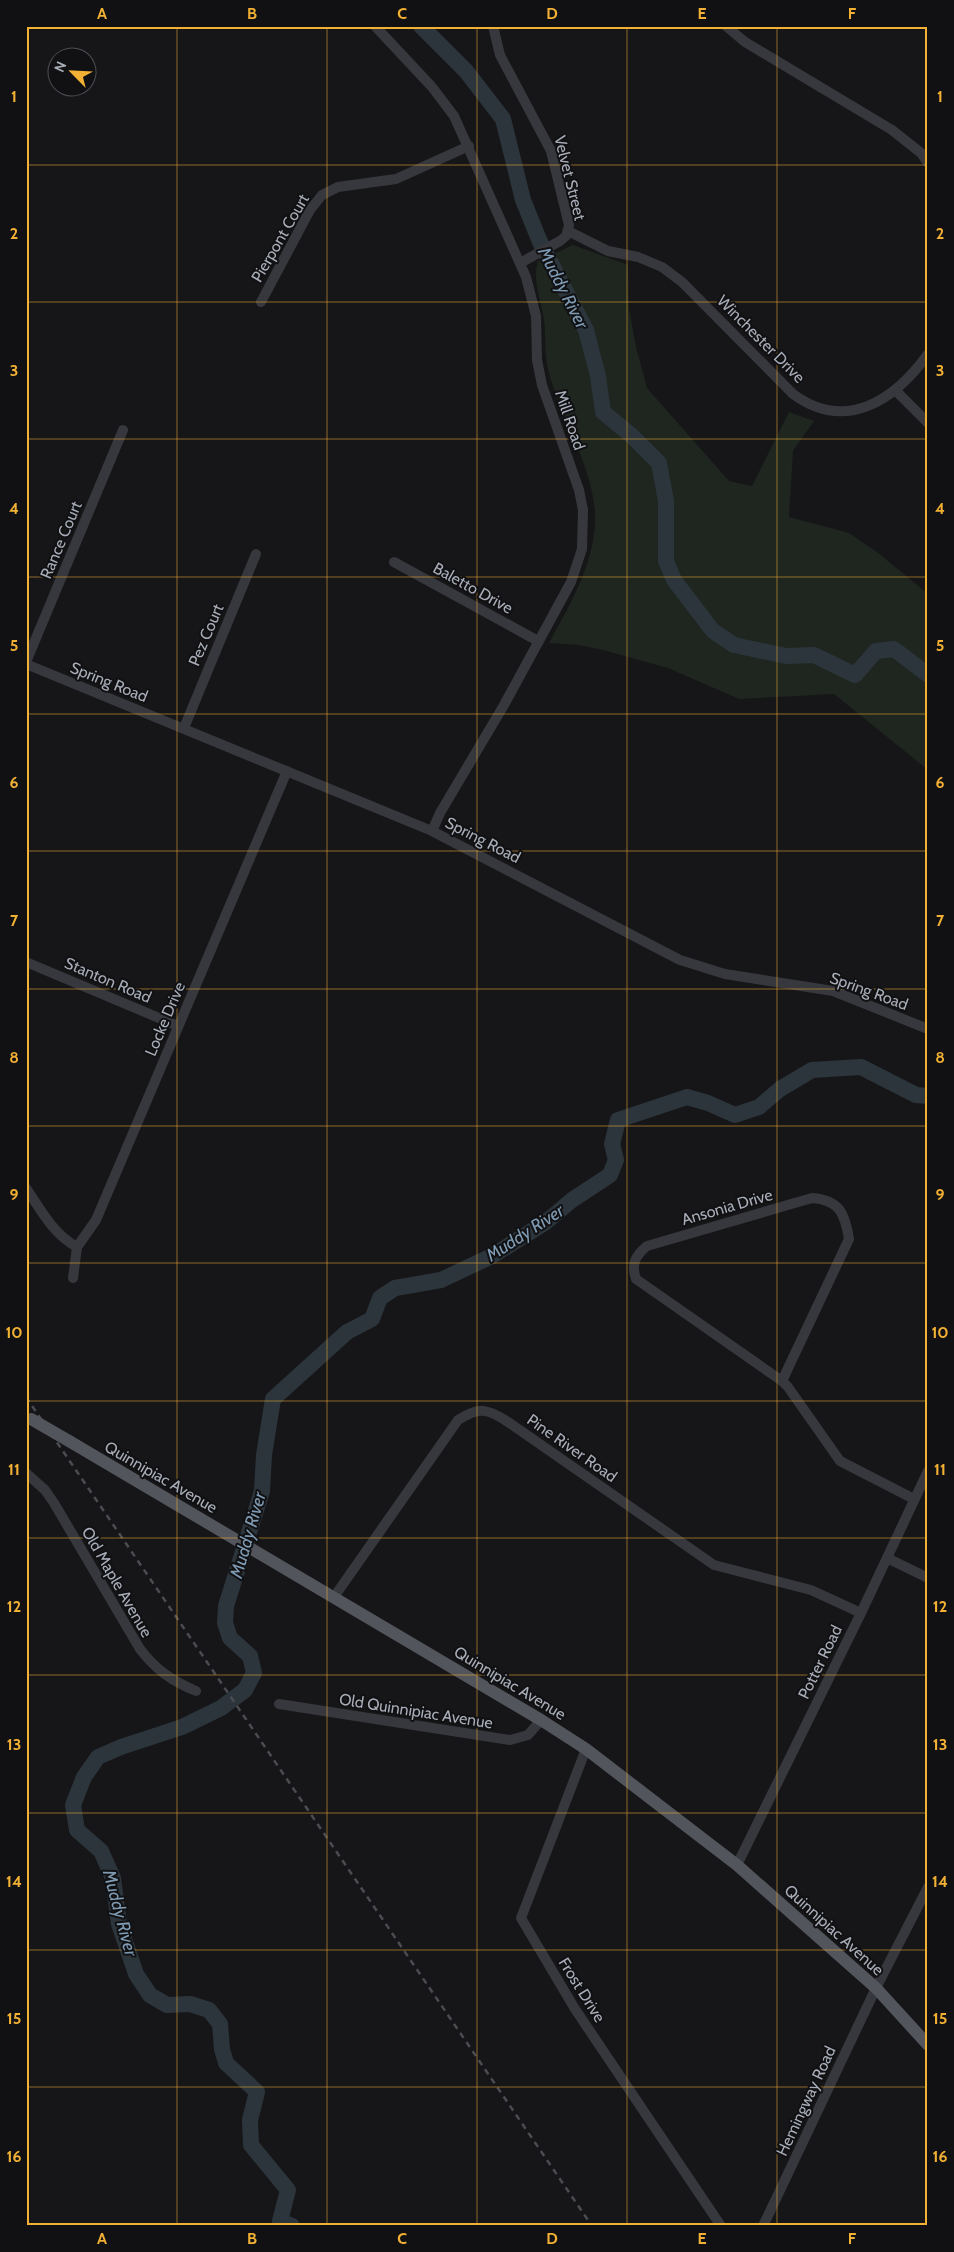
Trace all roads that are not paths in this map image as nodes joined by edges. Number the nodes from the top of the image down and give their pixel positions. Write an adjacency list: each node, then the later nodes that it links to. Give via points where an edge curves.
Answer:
1 (376, 26): 4 (street, Mill Road, via 441,98)
2 (492, 26): 6 (street, Velvet Street, via 500,55 551,151)
3 (726, 26): 5 (street, via 746,42 892,130 921,153)
4 (469, 146): 7 (street, Mill Road); 8 (street, Pierpont Court, via 396,179 338,187 322,195 310,210)
5 (928, 163)
6 (568, 231): 7 (street, Velvet Street, via 553,245); 10 (street, Winchester Drive, via 608,251 638,257 662,267 682,282 807,404 845,412 864,409)
7 (520, 262): 15 (street, Mill Road, via 534,299 537,360 542,385 583,510 582,549 576,570)
8 (261, 302)
9 (928, 354): 10 (street, Winchester Drive)
10 (896, 391): 11 (street)
11 (928, 423)
12 (123, 430): 16 (street, Rance Court)
13 (256, 554): 17 (street, Pez Court)
14 (394, 562): 15 (street, Baletto Drive)
15 (538, 641): 19 (street, Mill Road)
16 (26, 663): 17 (street, Spring Road)
17 (184, 728): 18 (street, Spring Road)
18 (287, 771): 19 (street, Spring Road); 21 (street, Locke Drive)
19 (432, 831): 22 (street, Spring Road, via 680,960 725,974 833,991)
20 (26, 962): 21 (street, Stanton Road)
21 (178, 1026): 24 (street, Locke Drive, via 96,1220)
22 (928, 1029)
23 (26, 1188): 24 (street, via 54,1229)
24 (77, 1246): 25 (street, Locke Drive)
25 (73, 1278)
26 (782, 1381): 26 (street, Ansonia Drive, via 636,1280 633,1264 638,1253 658,1242 812,1198 834,1204 846,1216 849,1239); 30 (street, Ansonia Drive, via 840,1461)
27 (29, 1418): 33 (main road, Quinnipiac Avenue, bridge)
28 (928, 1471): 30 (street, Potter Road)
29 (26, 1473): 35 (street, Old Maple Avenue, via 54,1503 149,1662 170,1679)
30 (914, 1499): 31 (street, Potter Road)
31 (886, 1558): 32 (street); 34 (street, Potter Road)
32 (928, 1578)
33 (334, 1597): 34 (street, Pine River Road, via 458,1420 471,1412 485,1410 503,1419 714,1566 811,1590); 37 (main road, Quinnipiac Avenue)
34 (861, 1613): 39 (street, Potter Road)
35 (196, 1691)
36 (279, 1704): 37 (street, Old Quinnipiac Avenue, via 510,1740 528,1735)
37 (541, 1720): 38 (main road, Quinnipiac Avenue)
38 (586, 1749): 39 (main road, Quinnipiac Avenue); 43 (street, Frost Drive, via 521,1918 575,2009)
39 (736, 1864): 41 (main road, Quinnipiac Avenue)
40 (928, 1887): 41 (street, Hemingway Road)
41 (876, 1988): 42 (main road, Quinnipiac Avenue); 44 (street, Hemingway Road)
42 (928, 2045)
43 (722, 2226)
44 (763, 2226)

